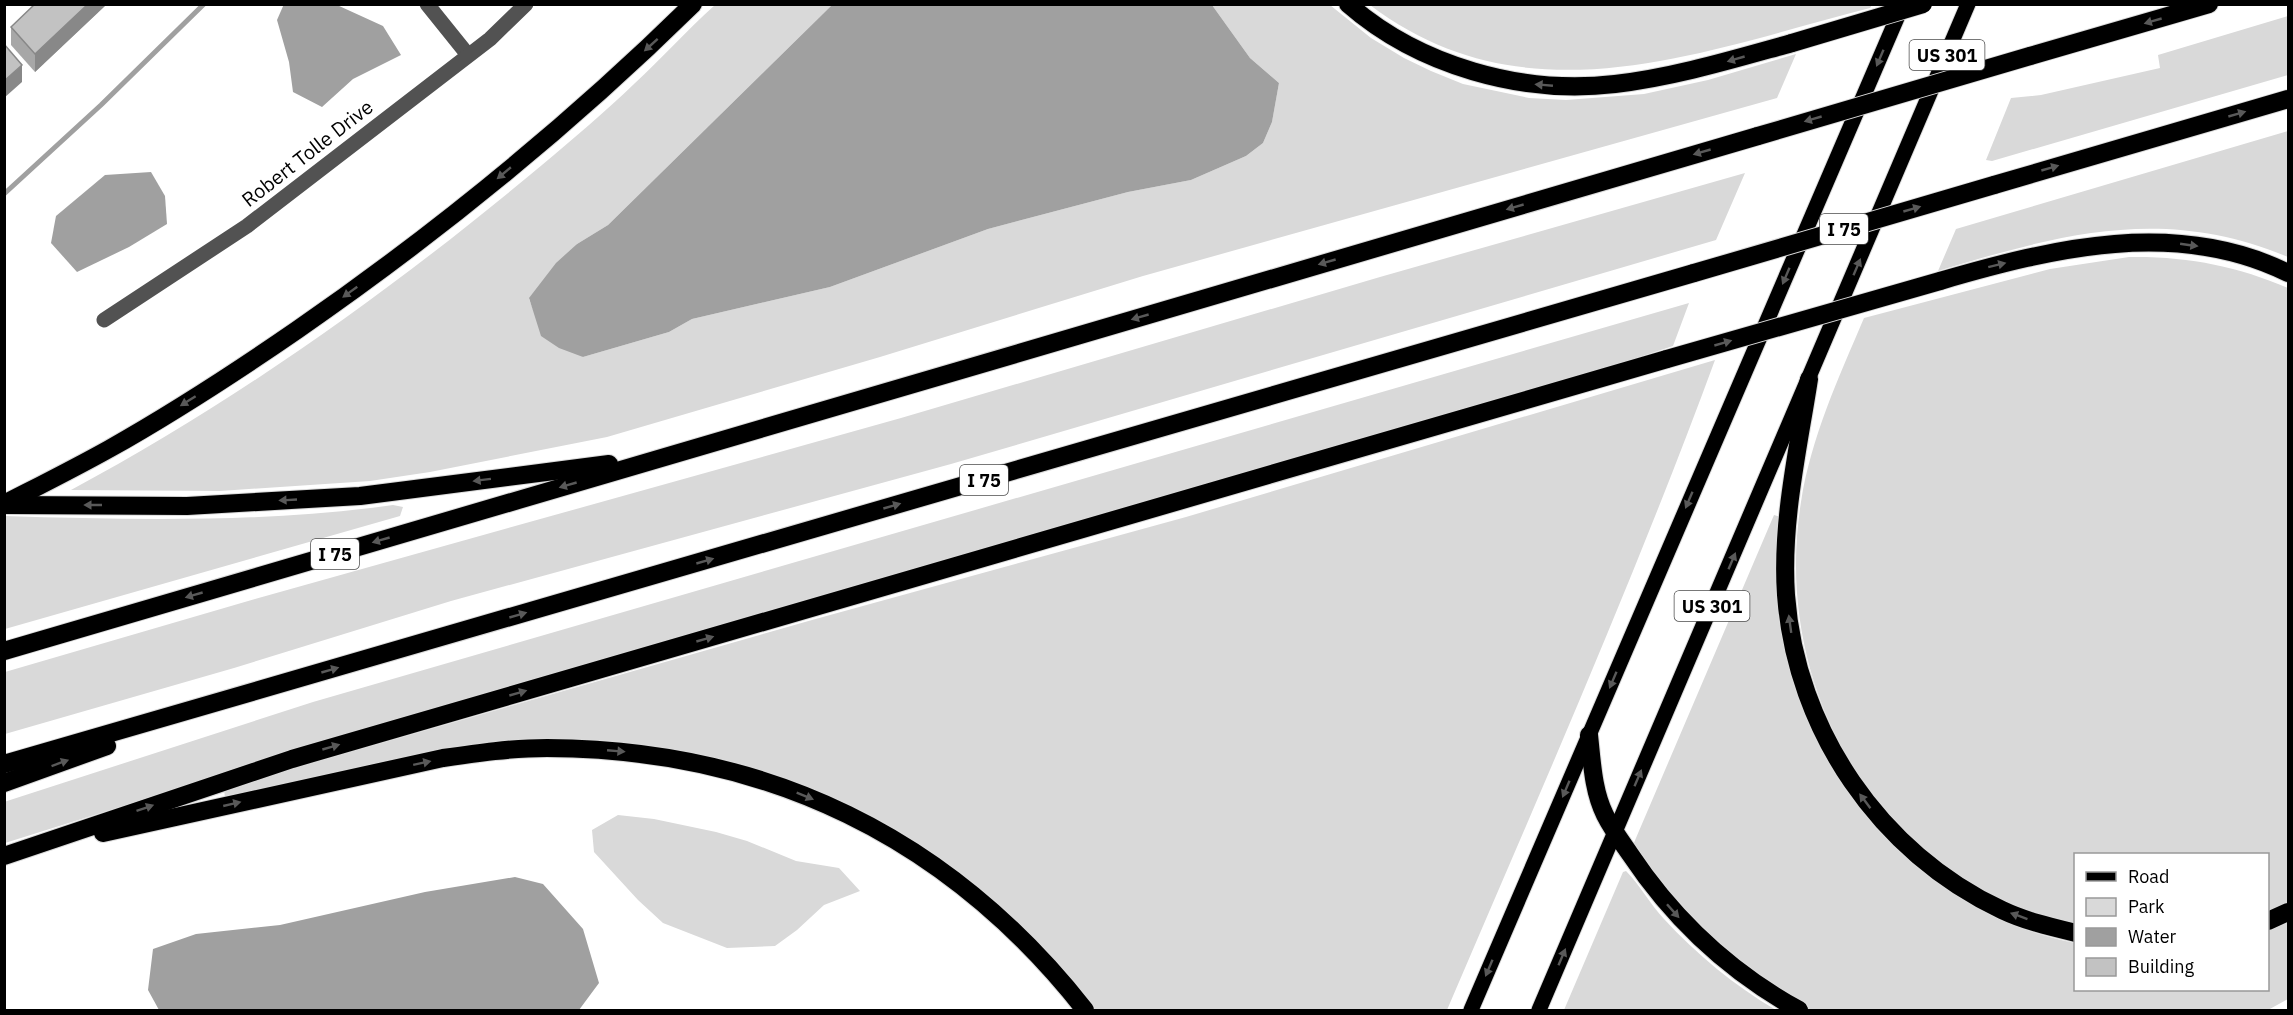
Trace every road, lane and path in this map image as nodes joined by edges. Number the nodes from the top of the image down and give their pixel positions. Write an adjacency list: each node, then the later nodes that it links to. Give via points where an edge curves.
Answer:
1 (427, 4): 9 (street)
2 (526, 4): 9 (street, Robert Tolle Drive)
3 (693, 4): 15 (highway, one-way to 15, via 579,111 397,257 260,355 110,448)
4 (1348, 4): 6 (highway, one-way to 4, bridge, via 1726,62 1660,77 1557,86 1482,75 1446,62 1411,47)
5 (1903, 4): 18 (main road, US 301, one-way to 18)
6 (1923, 4)
7 (1968, 4): 13 (main road, US 301, one-way to 7)
8 (2209, 4): 14 (highway, I 75, one-way to 14, bridge)
9 (468, 55): 12 (street, Robert Tolle Drive, via 247,226)
10 (2289, 99): 17 (highway, I 75, one-way to 10, bridge)
11 (2289, 273): 22 (highway, one-way to 11, bridge, via 292,759 1991,266 2097,244 2143,242 2216,249)
12 (104, 320)
13 (1809, 379): 21 (main road, US 301, one-way to 13); 25 (highway, one-way to 13, via 2004,911 1928,865 1869,807 1822,731 1797,661 1786,596 1787,529)
14 (665, 457): 15 (highway, one-way to 15, via 360,496 187,506); 16 (highway, I 75, one-way to 16)
15 (4, 505)
16 (4, 651)
17 (274, 686): 19 (highway, I 75); 20 (highway, one-way to 17)
18 (1589, 735): 21 (highway, via 1598,797); 27 (main road, US 301, one-way to 27)
19 (4, 764)
20 (4, 783)
21 (1615, 832): 28 (main road, US 301, one-way to 21); 29 (highway, one-way to 29, via 1674,913 1718,956)
22 (8, 855): 26 (highway, one-way to 26, via 443,758 545,748 652,754 705,764 784,787 902,844 944,872 1008,925)
23 (2289, 912): 24 (highway)
24 (2269, 921)
25 (2074, 932)
26 (1085, 1011)
27 (1471, 1011)
28 (1539, 1011)
29 (1799, 1011)

